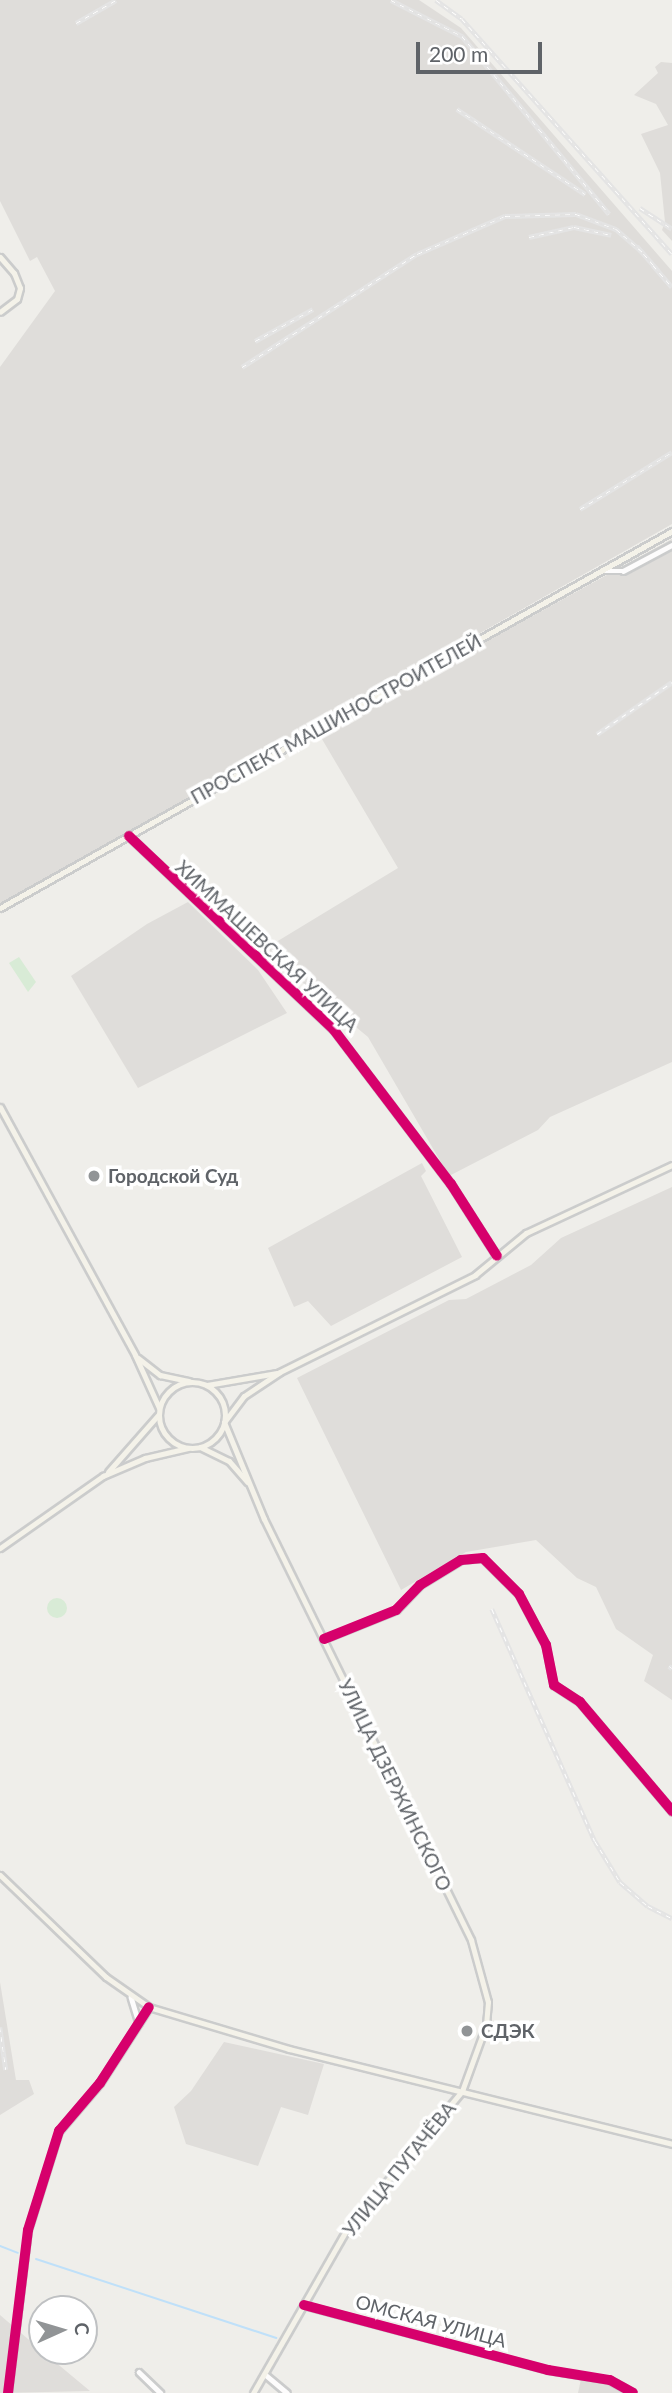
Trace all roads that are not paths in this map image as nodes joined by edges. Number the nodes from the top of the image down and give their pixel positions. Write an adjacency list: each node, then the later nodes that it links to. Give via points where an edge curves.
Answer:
1 (0, 257): 2 (main road, via 14,273 19,294)
2 (0, 312)
3 (672, 531): 5 (main road, ПРОСПЕКТ МАШИНОСТРОИТЕЛЕЙ)
4 (672, 545): 5 (street, via 623,571)
5 (604, 570): 6 (main road, ПРОСПЕКТ МАШИНОСТРОИТЕЛЕЙ)
6 (129, 836): 7 (main road, ПРОСПЕКТ МАШИНОСТРОИТЕЛЕЙ); 10 (street, ХИММАШЕВСКАЯ УЛИЦА, via 334,1030 451,1184)
7 (0, 908)
8 (0, 1107): 11 (main road)
9 (672, 1165): 10 (main road, via 534,1229)
10 (497, 1256): 12 (main road, via 475,1275)
11 (135, 1355): 13 (main road, via 160,1375); 15 (main road)
12 (280, 1372): 14 (main road); 16 (main road, via 244,1396)
13 (195, 1382): 14 (main road); 15 (main road, via 173,1388)
14 (206, 1385): 16 (main road, via 222,1402)
15 (159, 1411): 18 (main road, via 166,1435); 19 (main road)
16 (224, 1422): 17 (main road, via 219,1435); 20 (main road, УЛИЦА ДЗЕРЖИНСКОГО)
17 (200, 1447): 18 (main road); 20 (main road, УЛИЦА ДЗЕРЖИНСКОГО, via 229,1461)
18 (188, 1448): 19 (main road, via 145,1458)
19 (103, 1476): 21 (main road)
20 (251, 1488): 22 (main road, УЛИЦА ДЗЕРЖИНСКОГО)
21 (0, 1548)
22 (324, 1639): 23 (street, via 396,1610 420,1586 461,1560 483,1558 519,1594 546,1645 554,1685 580,1702); 28 (main road, УЛИЦА ДЗЕРЖИНСКОГО, via 471,1940 488,1987 486,2025)
23 (672, 1811)
24 (0, 1875): 25 (main road)
25 (131, 1997): 26 (main road); 27 (street)
26 (149, 2007): 27 (street); 28 (main road, via 226,2033)
27 (139, 2024): 33 (street, via 100,2083 68,2117 51,2155 28,2230)
28 (462, 2091): 29 (main road); 30 (main road, УЛИЦА ПУГАЧЁВА, via 347,2229)
29 (672, 2144)
30 (304, 2305): 32 (main road, УЛИЦА ПУГАЧЁВА); 37 (street, ОМСКАЯ УЛИЦА, via 548,2370 610,2380)
31 (139, 2372): 34 (street)
32 (267, 2376): 35 (main road, УЛИЦА ПУГАЧЁВА); 36 (street)
33 (8, 2393)
34 (161, 2393)
35 (253, 2393)
36 (287, 2393)
37 (633, 2393)

